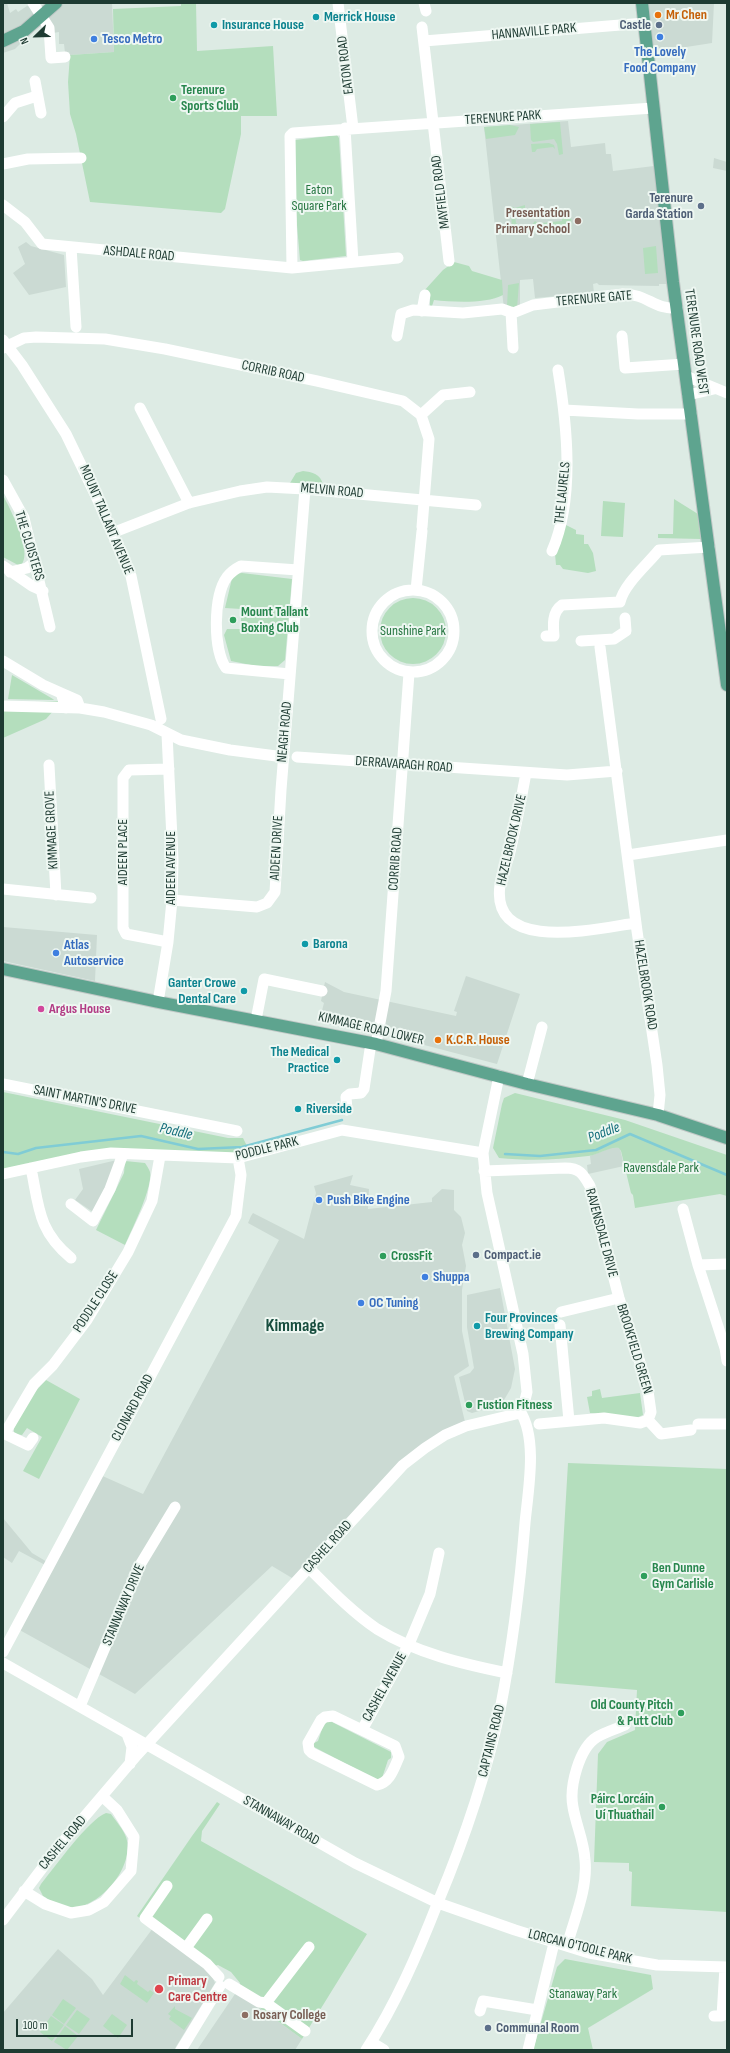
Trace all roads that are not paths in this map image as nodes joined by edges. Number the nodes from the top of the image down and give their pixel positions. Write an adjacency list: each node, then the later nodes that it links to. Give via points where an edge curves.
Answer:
1 (33, 3): 5 (street)
2 (56, 3): 5 (main road)
3 (338, 3): 17 (street, EATON ROAD)
4 (642, 3): 6 (main road, TERENURE ROAD WEST)
5 (41, 16): 8 (main road, via 24,31); 10 (street, via 49,28 51,58)
6 (645, 23): 9 (street, HANNAVILLE PARK); 13 (main road, TERENURE ROAD WEST)
7 (422, 26): 9 (street, MAYFIELD ROAD)
8 (3, 41)
9 (424, 42): 16 (street, MAYFIELD ROAD)
10 (65, 57)
11 (35, 81): 12 (street)
12 (37, 96): 14 (street); 15 (street, via 15,103)
13 (653, 108): 16 (street, TERENURE PARK); 27 (main road, TERENURE ROAD WEST)
14 (42, 113)
15 (3, 117)
16 (433, 123): 17 (street, TERENURE PARK); 23 (street, MAYFIELD ROAD)
17 (349, 128): 24 (street, EATON ROAD); 25 (street, TERENURE PARK, via 293,132 290,136)
18 (82, 158): 19 (street, via 28,160)
19 (3, 164)
20 (3, 205): 21 (street, ASHDALE ROAD, via 25,222 42,244)
21 (71, 247): 25 (street, ASHDALE ROAD); 30 (street)
22 (398, 258): 24 (street, ASHDALE ROAD)
23 (449, 261)
24 (353, 262): 25 (street, ASHDALE ROAD)
25 (292, 268)
26 (425, 295): 28 (street)
27 (677, 308): 29 (street, TERENURE GATE, via 659,307 644,297 623,294 533,305 518,312); 35 (main road, TERENURE ROAD WEST)
28 (422, 311): 29 (street, TERENURE GATE, via 463,313 502,309); 31 (street, TERENURE GATE, via 407,311 401,314)
29 (510, 312): 34 (street)
30 (76, 327)
31 (397, 336)
32 (622, 336): 35 (street, via 625,368)
33 (5, 344): 45 (street, CORRIB ROAD, via 24,338 58,336 105,339 150,346 396,400); 51 (street, MOUNT TALLANT AVENUE, via 66,434)
34 (513, 348)
35 (684, 364): 37 (main road, TERENURE ROAD WEST)
36 (558, 370): 43 (street, THE LAURELS)
37 (686, 376): 38 (street); 41 (main road, TERENURE ROAD WEST)
38 (715, 389): 40 (street); 41 (street)
39 (470, 392): 45 (street, via 443,395)
40 (727, 393)
41 (688, 395): 44 (main road, TERENURE ROAD WEST)
42 (140, 408): 49 (street)
43 (564, 410): 44 (street); 55 (street, THE LAURELS, via 567,479 558,536)
44 (691, 414): 52 (main road, TERENURE ROAD WEST)
45 (421, 415): 48 (street, via 429,439)
46 (3, 480): 56 (street, THE CLOISTERS, via 24,518)
47 (306, 489): 48 (street, MELVIN ROAD); 49 (street, MELVIN ROAD, via 267,488 240,491); 58 (street, NEAGH ROAD)
48 (424, 500): 50 (street, MELVIN ROAD); 59 (street)
49 (189, 503): 51 (street, MELVIN ROAD)
50 (476, 505)
51 (112, 533): 75 (street, MOUNT TALLANT AVENUE, via 131,576)
52 (709, 547): 54 (street); 62 (main road, TERENURE ROAD WEST)
53 (648, 549): 54 (street)
54 (659, 550): 64 (street, via 626,586 620,602 562,605 555,614 554,636)
55 (552, 551)
56 (35, 562): 57 (street, via 27,568); 60 (street, THE CLOISTERS)
57 (7, 569): 60 (street, THE CLOISTERS)
58 (298, 570): 69 (street, NEAGH ROAD); 69 (street, via 242,566 235,568 226,578 217,614 217,640 226,668)
59 (416, 590): 68 (street, via 402,591 389,597 379,607 373,620 371,635 375,649 383,661 395,669); 68 (street, via 431,594 443,602 453,620 454,640 445,658 438,665 419,673)
60 (43, 592): 63 (street, THE CLOISTERS)
61 (625, 618): 65 (street, via 626,631 614,639)
62 (723, 621): 70 (main road, TERENURE ROAD WEST)
63 (50, 627)
64 (546, 636)
65 (581, 641)
66 (600, 647): 82 (street, HAZELBROOK ROAD)
67 (3, 661): 71 (street, via 43,685)
68 (409, 673): 80 (street, CORRIB ROAD)
69 (290, 674): 77 (street, NEAGH ROAD)
70 (727, 685)
71 (61, 692): 73 (street); 74 (street, via 77,700)
72 (3, 706): 73 (street)
73 (66, 708): 74 (street)
74 (80, 708): 76 (street, via 151,725)
75 (162, 719)
76 (167, 734): 77 (street, via 197,744); 81 (street, AIDEEN AVENUE)
77 (284, 757): 85 (street, NEAGH ROAD)
78 (296, 757): 80 (street, DERRAVARAGH ROAD)
79 (49, 765): 89 (street, KIMMAGE GROVE)
80 (403, 765): 83 (street, DERRAVARAGH ROAD); 99 (street, CORRIB ROAD, via 386,991)
81 (169, 769): 91 (street, AIDEEN AVENUE); 93 (street, AIDEEN PLACE, via 129,770 123,778 123,928 126,934)
82 (617, 771): 84 (street, HAZELBROOK DRIVE, via 567,775); 87 (street, HAZELBROOK ROAD)
83 (512, 772): 84 (street, HAZELBROOK DRIVE)
84 (526, 772): 92 (street, HAZELBROOK DRIVE, via 500,884 504,913 512,922 543,932 568,933)
85 (281, 790): 91 (street, AIDEEN DRIVE, via 275,892 267,903 257,907)
86 (727, 840): 87 (street)
87 (628, 855): 92 (street, HAZELBROOK ROAD)
88 (3, 889): 89 (street)
89 (56, 895): 90 (street)
90 (91, 898)
91 (172, 900): 93 (street, AIDEEN AVENUE)
92 (636, 923): 104 (street, HAZELBROOK ROAD, via 657,1065 660,1096)
93 (168, 942): 96 (street, AIDEEN AVENUE)
94 (3, 969): 96 (main road, KIMMAGE ROAD LOWER)
95 (322, 991): 97 (street, via 264,979)
96 (158, 1002): 97 (main road, KIMMAGE ROAD LOWER)
97 (256, 1020): 99 (main road, KIMMAGE ROAD LOWER)
98 (542, 1027): 102 (street)
99 (374, 1043): 100 (main road, KIMMAGE ROAD LOWER); 103 (street, CORRIB ROAD, via 364,1090 346,1097)
100 (499, 1076): 102 (main road, KIMMAGE ROAD LOWER); 107 (street)
101 (3, 1084): 105 (street, SAINT MARTIN'S DRIVE)
102 (527, 1084): 104 (main road, KIMMAGE ROAD LOWER)
103 (347, 1110)
104 (658, 1114): 106 (main road, KIMMAGE ROAD LOWER)
105 (237, 1131)
106 (727, 1138)
107 (483, 1153): 110 (street, PODDLE PARK, via 342,1130); 112 (street)
108 (123, 1154): 109 (street, PODDLE PARK); 111 (street, PODDLE PARK, via 81,1157); 114 (street, via 110,1189 93,1222)
109 (160, 1156): 110 (street, PODDLE PARK); 129 (street, PODDLE CLOSE, via 152,1201 128,1252 86,1320 53,1365 34,1384)
110 (238, 1158): 135 (street, CLONARD ROAD, via 241,1175 236,1216)
111 (31, 1168): 113 (street, PODDLE PARK); 116 (street, via 47,1234 64,1247)
112 (484, 1171): 119 (street, RAVENSDALE DRIVE, via 574,1168 582,1172 590,1186); 124 (street, via 523,1354 527,1392)
113 (3, 1174)
114 (71, 1204)
115 (683, 1209): 118 (street)
116 (70, 1258)
117 (727, 1264): 118 (street)
118 (698, 1265): 122 (street)
119 (619, 1298): 120 (street, BROOKFIELD GREEN); 125 (street, BROOKFIELD GREEN, via 647,1384 651,1412)
120 (561, 1312)
121 (560, 1325): 126 (street)
122 (726, 1348): 123 (street)
123 (727, 1361)
124 (520, 1411): 133 (street, CASHEL ROAD, via 466,1426 425,1448 403,1465); 137 (street, CAPTAINS ROAD, via 528,1431 530,1463 523,1550)
125 (648, 1420): 126 (street, via 640,1423 604,1418); 128 (street, via 661,1434)
126 (569, 1421): 127 (street)
127 (539, 1424)
128 (727, 1424)
129 (4, 1433): 130 (street, via 28,1445)
130 (33, 1438)
131 (175, 1507): 138 (street, STANNAWAY DRIVE, via 140,1565)
132 (439, 1552): 134 (street, CASHEL AVENUE, via 430,1594)
133 (309, 1568): 134 (street, CASHEL AVENUE, via 350,1608 378,1629); 139 (street, CASHEL ROAD)
134 (409, 1644): 137 (street, CASHEL AVENUE, via 446,1659); 141 (street, CASHEL AVENUE)
135 (3, 1652)
136 (3, 1663): 138 (street, STANNAWAY ROAD)
137 (507, 1673): 149 (street, CAPTAINS ROAD, via 500,1712 477,1798)
138 (80, 1706): 142 (street, STANNAWAY ROAD)
139 (165, 1725): 143 (street, CASHEL ROAD); 144 (street, via 162,1736)
140 (625, 1725): 153 (street, via 596,1737 586,1747 576,1769 572,1806 582,1840 585,1876)
141 (362, 1730): 141 (street, CASHEL AVENUE, via 395,1746 399,1751 399,1757 383,1784 377,1785 309,1750 308,1744 325,1717 333,1716)
142 (127, 1734): 143 (street, STANNAWAY ROAD); 145 (street, via 132,1747)
143 (148, 1744): 144 (street, STANNAWAY ROAD); 145 (street, CASHEL ROAD)
144 (163, 1754): 149 (street, STANNAWAY ROAD, via 355,1863)
145 (130, 1764): 146 (street, CASHEL ROAD)
146 (103, 1797): 148 (street, CASHEL ROAD); 148 (street, via 117,1810 134,1837 131,1871 104,1902 89,1910 71,1913 45,1904)
147 (167, 1886): 155 (street, via 145,1918)
148 (24, 1891): 151 (street, CASHEL ROAD)
149 (438, 1903): 152 (street, LORCAN O'TOOLE PARK); 164 (street, CAPTAINS ROAD, via 419,1952)
150 (207, 1919): 155 (street)
151 (3, 1920)
152 (554, 1943): 153 (street, LORCAN O'TOOLE PARK); 160 (street)
153 (567, 1946): 156 (street, LORCAN O'TOOLE PARK, via 589,1953 657,1964)
154 (308, 1947): 159 (street)
155 (186, 1948): 157 (street, via 207,1964)
156 (726, 1967): 158 (street)
157 (223, 1983): 159 (street, via 258,2002); 165 (street)
158 (725, 1994): 162 (street, via 722,2016)
159 (266, 2003): 163 (street)
160 (537, 2010): 161 (street, via 483,2001); 167 (street)
161 (480, 2011)
162 (714, 2016)
163 (305, 2031)
164 (368, 2046): 166 (street)
165 (181, 2050)
166 (384, 2050)
167 (528, 2050)

